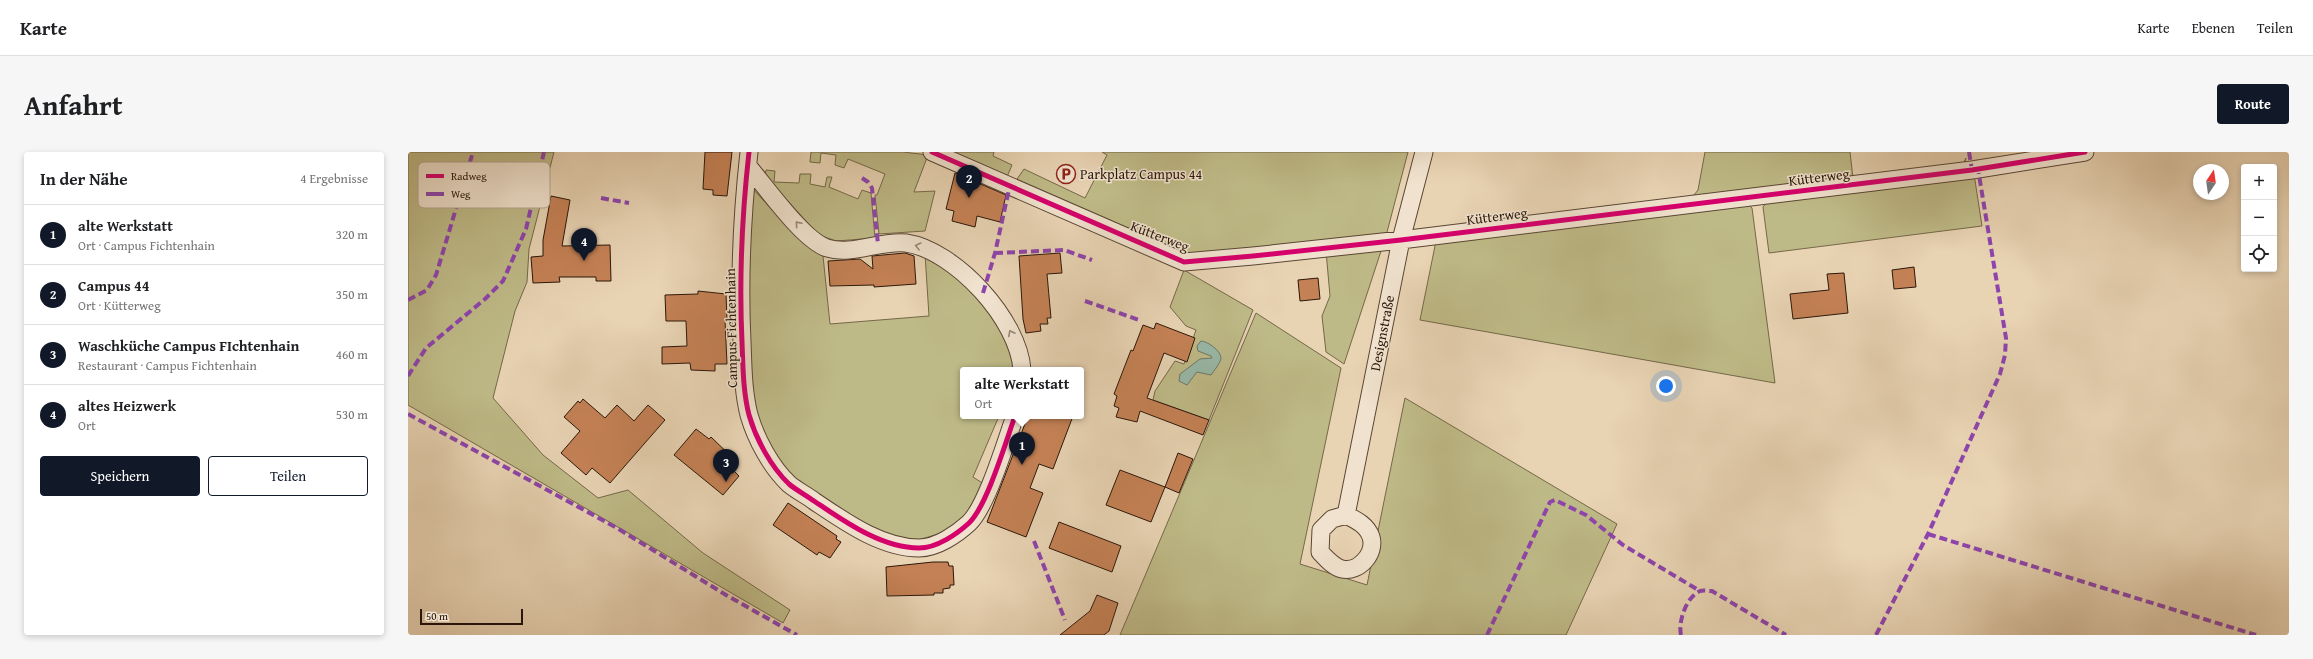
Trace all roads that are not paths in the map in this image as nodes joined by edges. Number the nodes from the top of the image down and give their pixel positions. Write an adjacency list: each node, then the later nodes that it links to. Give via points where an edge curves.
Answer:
1 (932, 152): 5 (street, Kütterweg, via 1184,262)
2 (1424, 152): 5 (street, Designstraße)
3 (2085, 152): 5 (street, Kütterweg, via 1972,170)
4 (748, 159): 6 (street, Campus Fichtenhain, one-way to 4, via 1020,352 1010,330 983,293 951,263 922,247 905,243 886,243 851,249 828,248 810,239); 7 (street, Campus Fichtenhain, via 740,306 744,393 760,444 790,484 850,525 900,546 920,548 946,540 970,522 982,504)
5 (1401, 240): 8 (street, Designstraße)
6 (1022, 367)
7 (1014, 419)
8 (1346, 515)

